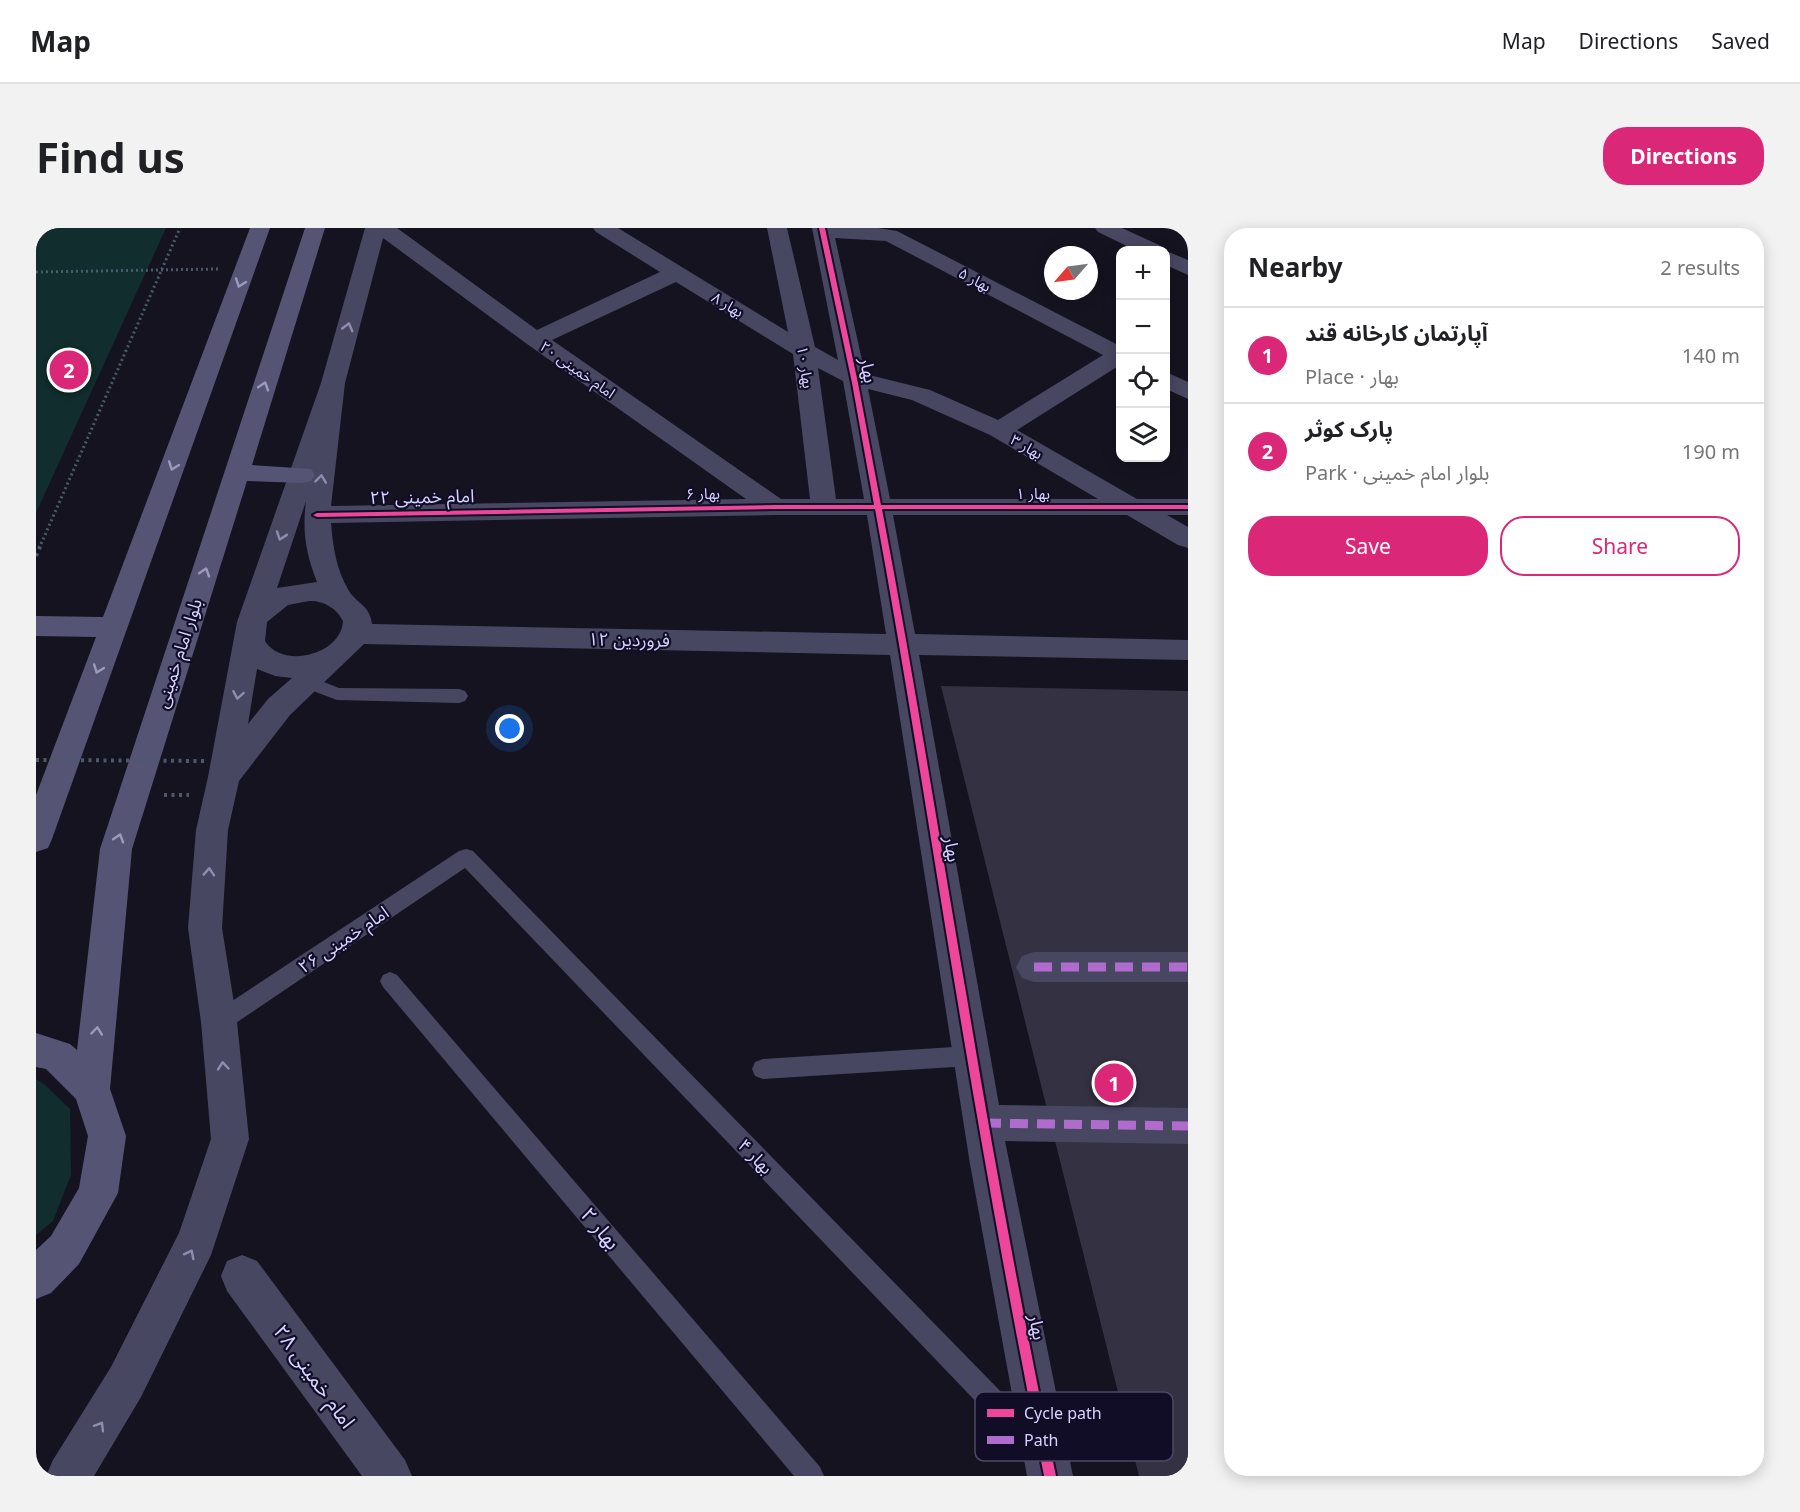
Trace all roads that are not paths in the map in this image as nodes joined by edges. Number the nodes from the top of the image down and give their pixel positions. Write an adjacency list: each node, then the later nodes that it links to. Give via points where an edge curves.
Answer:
1 (260, 228): 34 (main road, one-way to 34)
2 (315, 228): 22 (main road, بلوار امام خمینی, one-way to 2)
3 (375, 228): 19 (street, one-way to 3)
4 (383, 228): 13 (street, امام خمینی ۲۰)
5 (603, 228): 12 (street, بهار ۸)
6 (777, 228): 14 (street, بهار ۱۰)
7 (1105, 228): 9 (street)
8 (822, 230): 15 (street, بهار ۵, via 890,235); 17 (street, بهار)
9 (1143, 246)
10 (1170, 259): 11 (street)
11 (1188, 268)
12 (677, 273): 13 (street); 14 (street, بهار ۸)
13 (535, 339): 24 (street, امام خمینی ۲۰)
14 (804, 351): 17 (street, بهار ۸); 25 (street, بهار ۱۰)
15 (1118, 354)
16 (1116, 357): 21 (street)
17 (854, 378): 21 (street, بهار ۳, via 921,395); 28 (street, بهار)
18 (1170, 381): 20 (street)
19 (333, 383): 23 (street); 30 (street, one-way to 19)
20 (1188, 392)
21 (999, 430): 26 (street, بهار ۳)
22 (236, 473): 23 (main road); 52 (main road, بلوار امام خمینی, one-way to 22, via 116,849)
23 (302, 475): 35 (street, one-way to 35)
24 (775, 507): 25 (street, بهار ۶); 29 (street, بهار ۶)
25 (824, 507): 28 (street, بهار ۶)
26 (1134, 507): 27 (street, بهار ۱); 28 (street, بهار ۱); 31 (street, بهار ۳)
27 (1188, 507)
28 (878, 508): 37 (street, بهار)
29 (527, 511): 30 (street, امام خمینی ۲۲)
30 (317, 515): 32 (street, via 320,555)
31 (1188, 539)
32 (338, 596): 35 (street, via 319,591 278,598 262,609); 36 (street, via 351,606 357,619)
33 (36, 626): 34 (main road)
34 (113, 627): 43 (main road, one-way to 43)
35 (250, 630): 39 (street, via 254,651 268,662 286,667); 42 (street, one-way to 42)
36 (356, 634): 37 (street, ۱۲ فروردین); 39 (street)
37 (902, 644): 38 (street, ۱۲ فروردین); 50 (street, بهار)
38 (1188, 650)
39 (330, 660): 40 (street)
40 (306, 681): 41 (lane, via 337,694); 42 (street)
41 (459, 696)
42 (214, 769): 48 (street, one-way to 42, via 205,928)
43 (36, 839)
44 (466, 857): 48 (lane, امام خمینی ۲۶); 57 (lane, بهار ۴)
45 (1034, 967): 46 (street)
46 (1188, 967)
47 (390, 981): 61 (lane, بهار ۲)
48 (219, 1022): 59 (street, one-way to 48, via 126,1382 196,1241 230,1139)
49 (36, 1050): 52 (main road, via 57,1056)
50 (970, 1056): 51 (lane); 53 (street, بهار)
51 (763, 1069)
52 (91, 1089): 56 (main road, via 106,1136 98,1193 65,1250)
53 (983, 1123): 54 (street); 58 (street, بهار)
54 (1188, 1126)
55 (242, 1276): 60 (street, امام خمینی ۲۸)
56 (36, 1278)
57 (977, 1392)
58 (1034, 1392)
59 (69, 1476)
60 (389, 1476)
61 (811, 1476)

